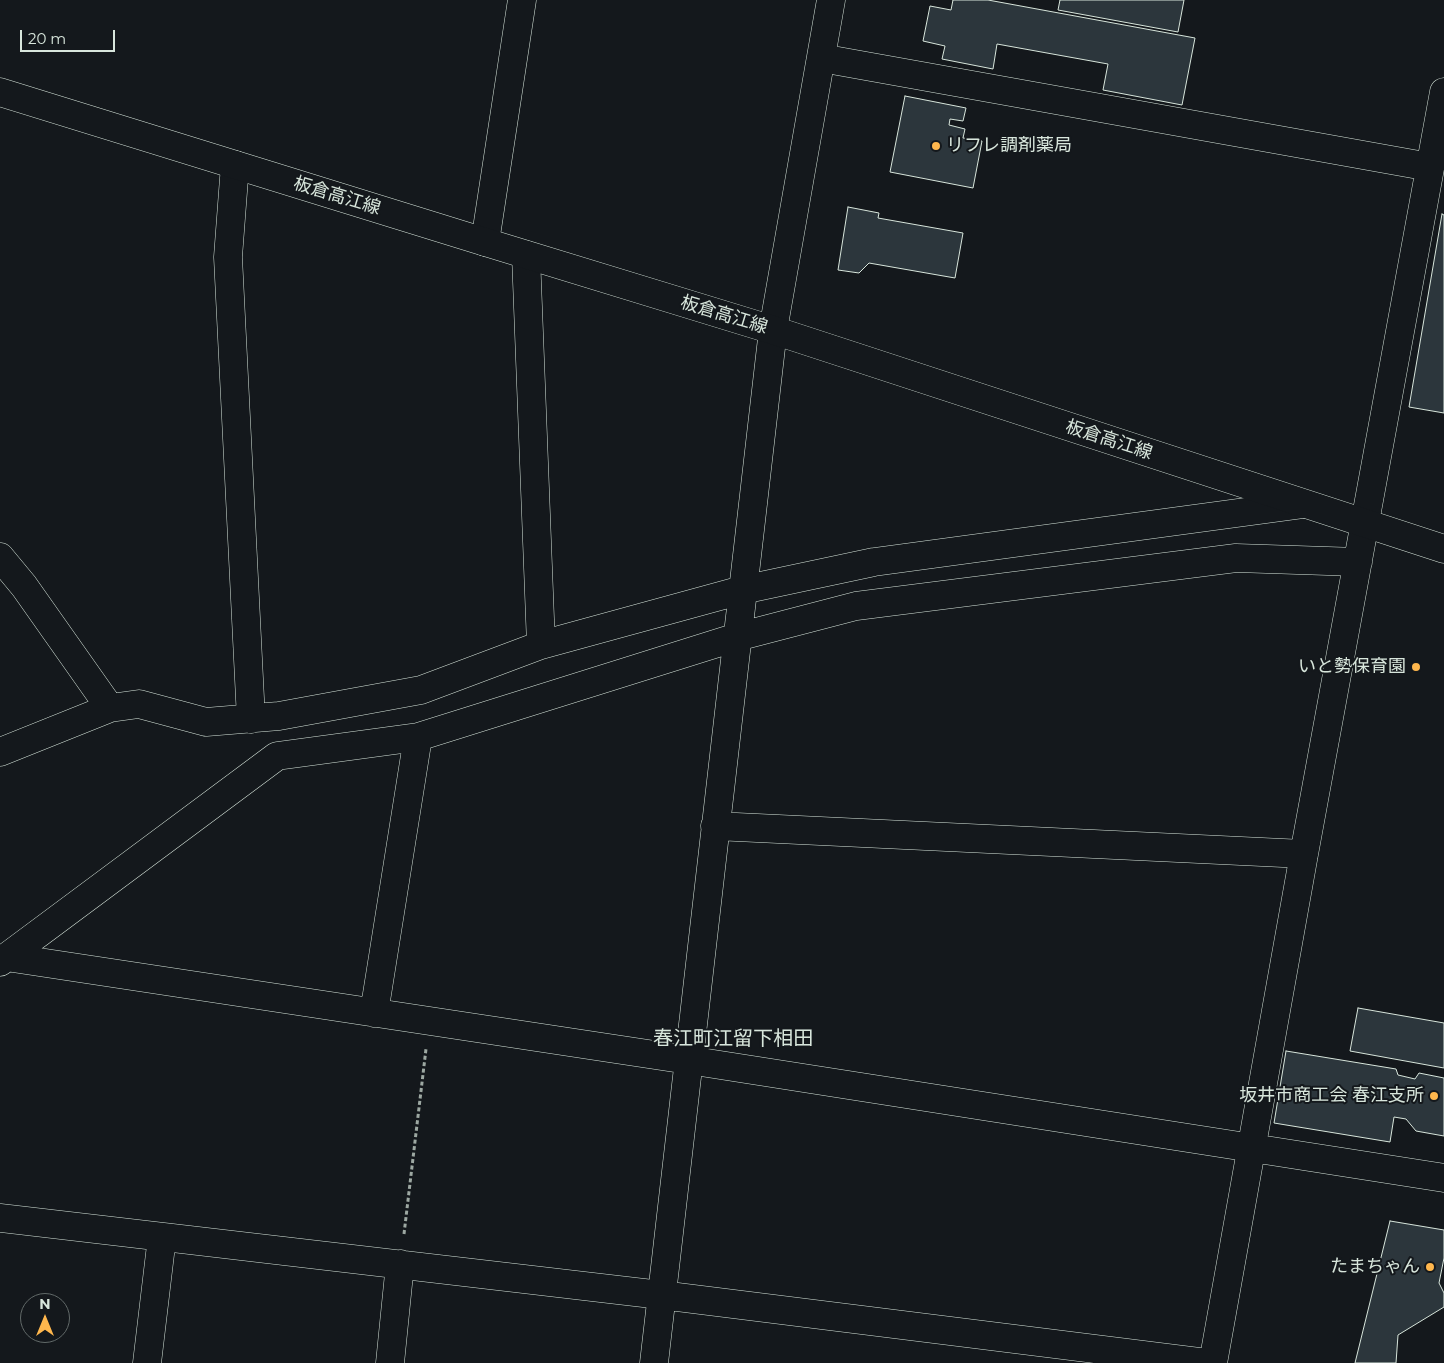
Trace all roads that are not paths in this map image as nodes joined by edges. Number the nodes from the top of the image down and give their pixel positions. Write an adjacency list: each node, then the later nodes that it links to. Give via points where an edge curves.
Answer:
1 (522, 0): 8 (street)
2 (831, 0): 3 (street)
3 (821, 58): 7 (street); 10 (street)
4 (0, 92): 6 (street, 板倉高江線)
5 (1444, 92): 7 (street)
6 (235, 165): 8 (street, 板倉高江線); 20 (street, via 228,257)
7 (1430, 167): 12 (street)
8 (485, 242): 9 (street, 板倉高江線)
9 (526, 255): 10 (street, 板倉高江線); 18 (street)
10 (773, 330): 11 (street, 板倉高江線); 16 (street)
11 (1304, 504): 12 (street, 板倉高江線); 16 (street, via 874,562)
12 (1365, 525): 13 (street, 板倉高江線); 15 (street)
13 (1444, 549)
14 (0, 557): 19 (street)
15 (1358, 562): 17 (street, via 1236,558 856,606); 24 (street)
16 (742, 590): 17 (street); 18 (street)
17 (737, 637): 21 (street); 23 (street)
18 (541, 645): 20 (street, via 421,690 279,716)
19 (110, 708): 20 (street, via 138,704 206,722); 22 (street)
20 (251, 718)
21 (418, 737): 25 (street, via 277,756); 26 (street)
22 (0, 752)
23 (715, 826): 24 (street); 27 (street)
24 (1304, 854): 28 (street)
25 (3, 959): 26 (street)
26 (374, 1013): 27 (street)
27 (688, 1060): 28 (street); 33 (street)
28 (1251, 1147): 29 (street); 38 (street)
29 (1444, 1178)
30 (0, 1218): 31 (street)
31 (162, 1237): 32 (street); 34 (street)
32 (400, 1264): 33 (street); 35 (street)
33 (661, 1295): 36 (street); 37 (street)
34 (147, 1363)
35 (390, 1363)
36 (654, 1363)
37 (1208, 1363)
38 (1212, 1363)

